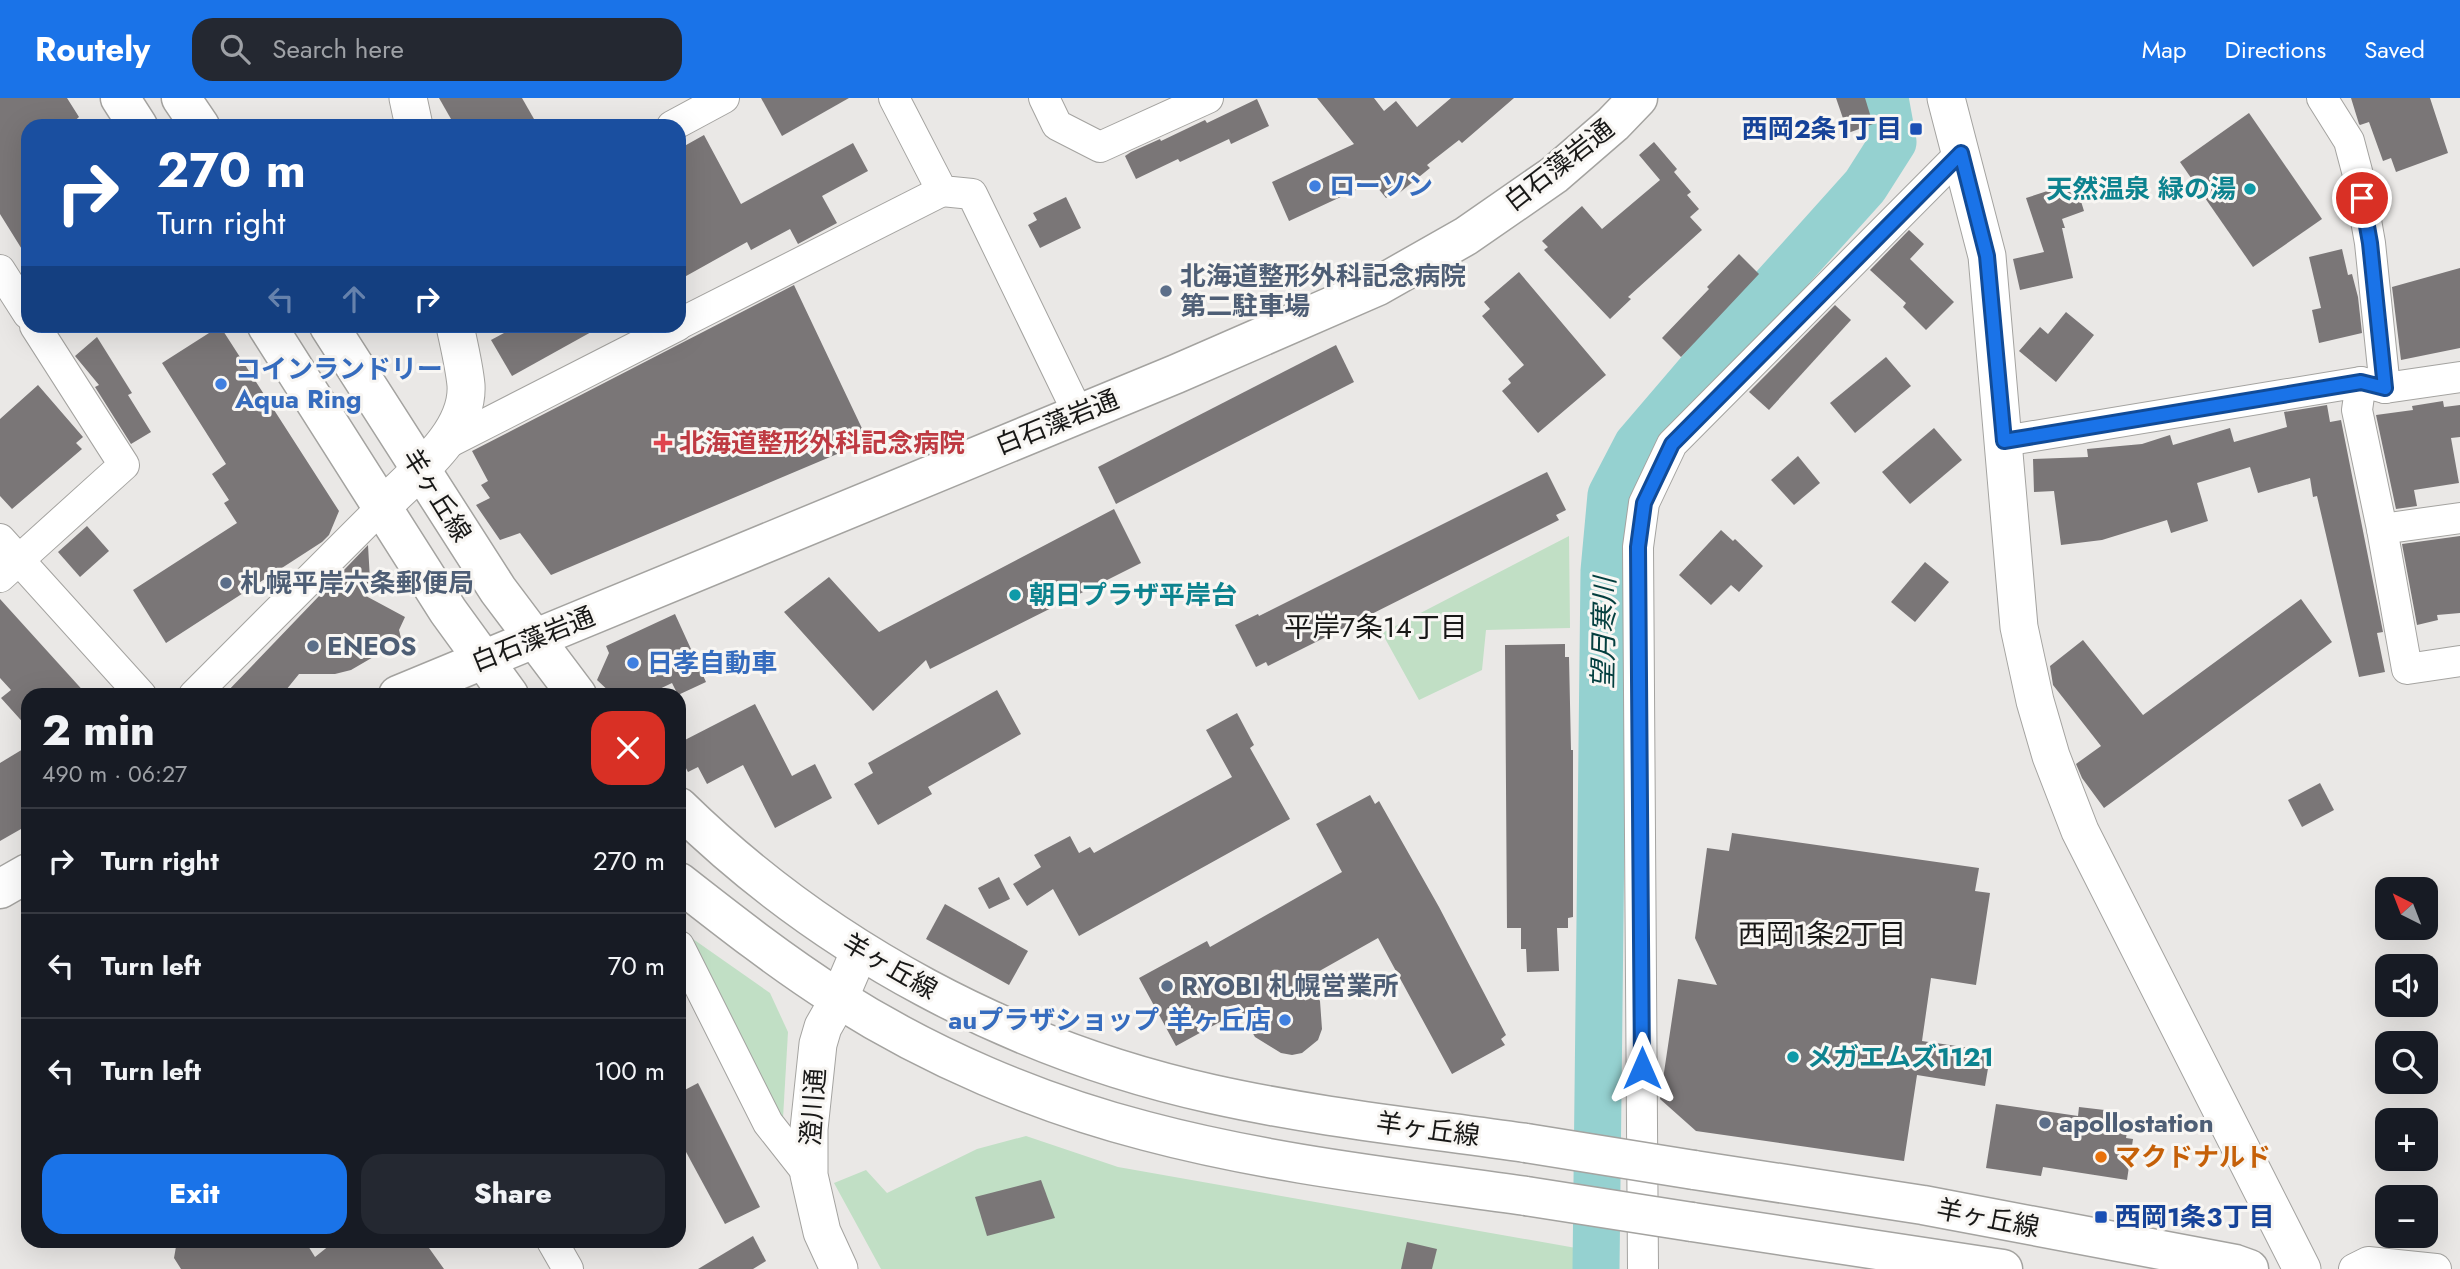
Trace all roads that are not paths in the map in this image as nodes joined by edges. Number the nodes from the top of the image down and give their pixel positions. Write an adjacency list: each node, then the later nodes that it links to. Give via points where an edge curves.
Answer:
1 (120, 98): 11 (main road)
2 (181, 98): 12 (main road)
3 (408, 98): 13 (street)
4 (724, 98): 14 (street)
5 (894, 98): 16 (street)
6 (1044, 98): 7 (street, via 1057,125 1100,147)
7 (1208, 98)
8 (1638, 98): 27 (main road, 白石藻岩通, via 1554,175 1466,236 1378,286)
9 (1947, 98): 15 (street)
10 (2322, 98): 26 (street, via 2348,141 2370,243)
11 (134, 119)
12 (195, 119)
13 (412, 119)
14 (685, 119)
15 (1961, 153): 28 (street, via 1987,256); 53 (street, via 1672,444 1644,503 1638,547)
16 (942, 191): 19 (street); 27 (street, via 972,194)
17 (0, 270): 18 (street)
18 (21, 303)
19 (686, 321)
20 (39, 333): 33 (street, via 124,465)
21 (271, 333): 30 (main road, 羊ヶ丘線)
22 (335, 333): 29 (main road, 羊ヶ丘線)
23 (456, 333): 29 (street, via 466,387 460,419)
24 (663, 333): 29 (street)
25 (2460, 377): 26 (street)
26 (2373, 385): 28 (street); 32 (street, via 2357,410)
27 (1078, 413): 34 (main road, 白石藻岩通)
28 (2004, 441): 56 (street, via 2019,627 2051,756 2080,831)
29 (433, 456): 30 (street); 34 (main road, 羊ヶ丘線, via 465,540)
30 (382, 507): 35 (main road, 羊ヶ丘線); 38 (street)
31 (2460, 518): 32 (street)
32 (2382, 529): 36 (street, via 2407,669)
33 (6, 559): 37 (street)
34 (533, 638): 35 (main road, 白石藻岩通); 41 (main road, 羊ヶ丘線)
35 (482, 660): 39 (main road, 白石藻岩通); 40 (main road, 羊ヶ丘線)
36 (2460, 661)
37 (134, 688)
38 (201, 688)
39 (419, 688)
40 (504, 688)
41 (572, 688)
42 (686, 814): 46 (main road, 羊ヶ丘線, via 773,891)
43 (21, 877): 45 (main road)
44 (686, 888): 48 (main road, 羊ヶ丘線)
45 (0, 889)
46 (860, 950): 48 (street, 澄川通); 55 (main road, 羊ヶ丘線, bridge, via 1017,1032 1153,1079 1275,1107 1923,1205)
47 (686, 960): 49 (street, via 768,1123)
48 (839, 999): 49 (street, 澄川通, via 818,1045); 54 (main road, 羊ヶ丘線, bridge, via 982,1074 1144,1131 1217,1148)
49 (808, 1175): 52 (street, 澄川通, via 822,1232)
50 (556, 1248): 51 (street)
51 (568, 1269)
52 (839, 1269)
53 (1643, 1269)
54 (2003, 1269)
55 (2249, 1269)
56 (2302, 1269)
57 (2354, 1269): 58 (street, via 2368,1262)
58 (2436, 1269)

